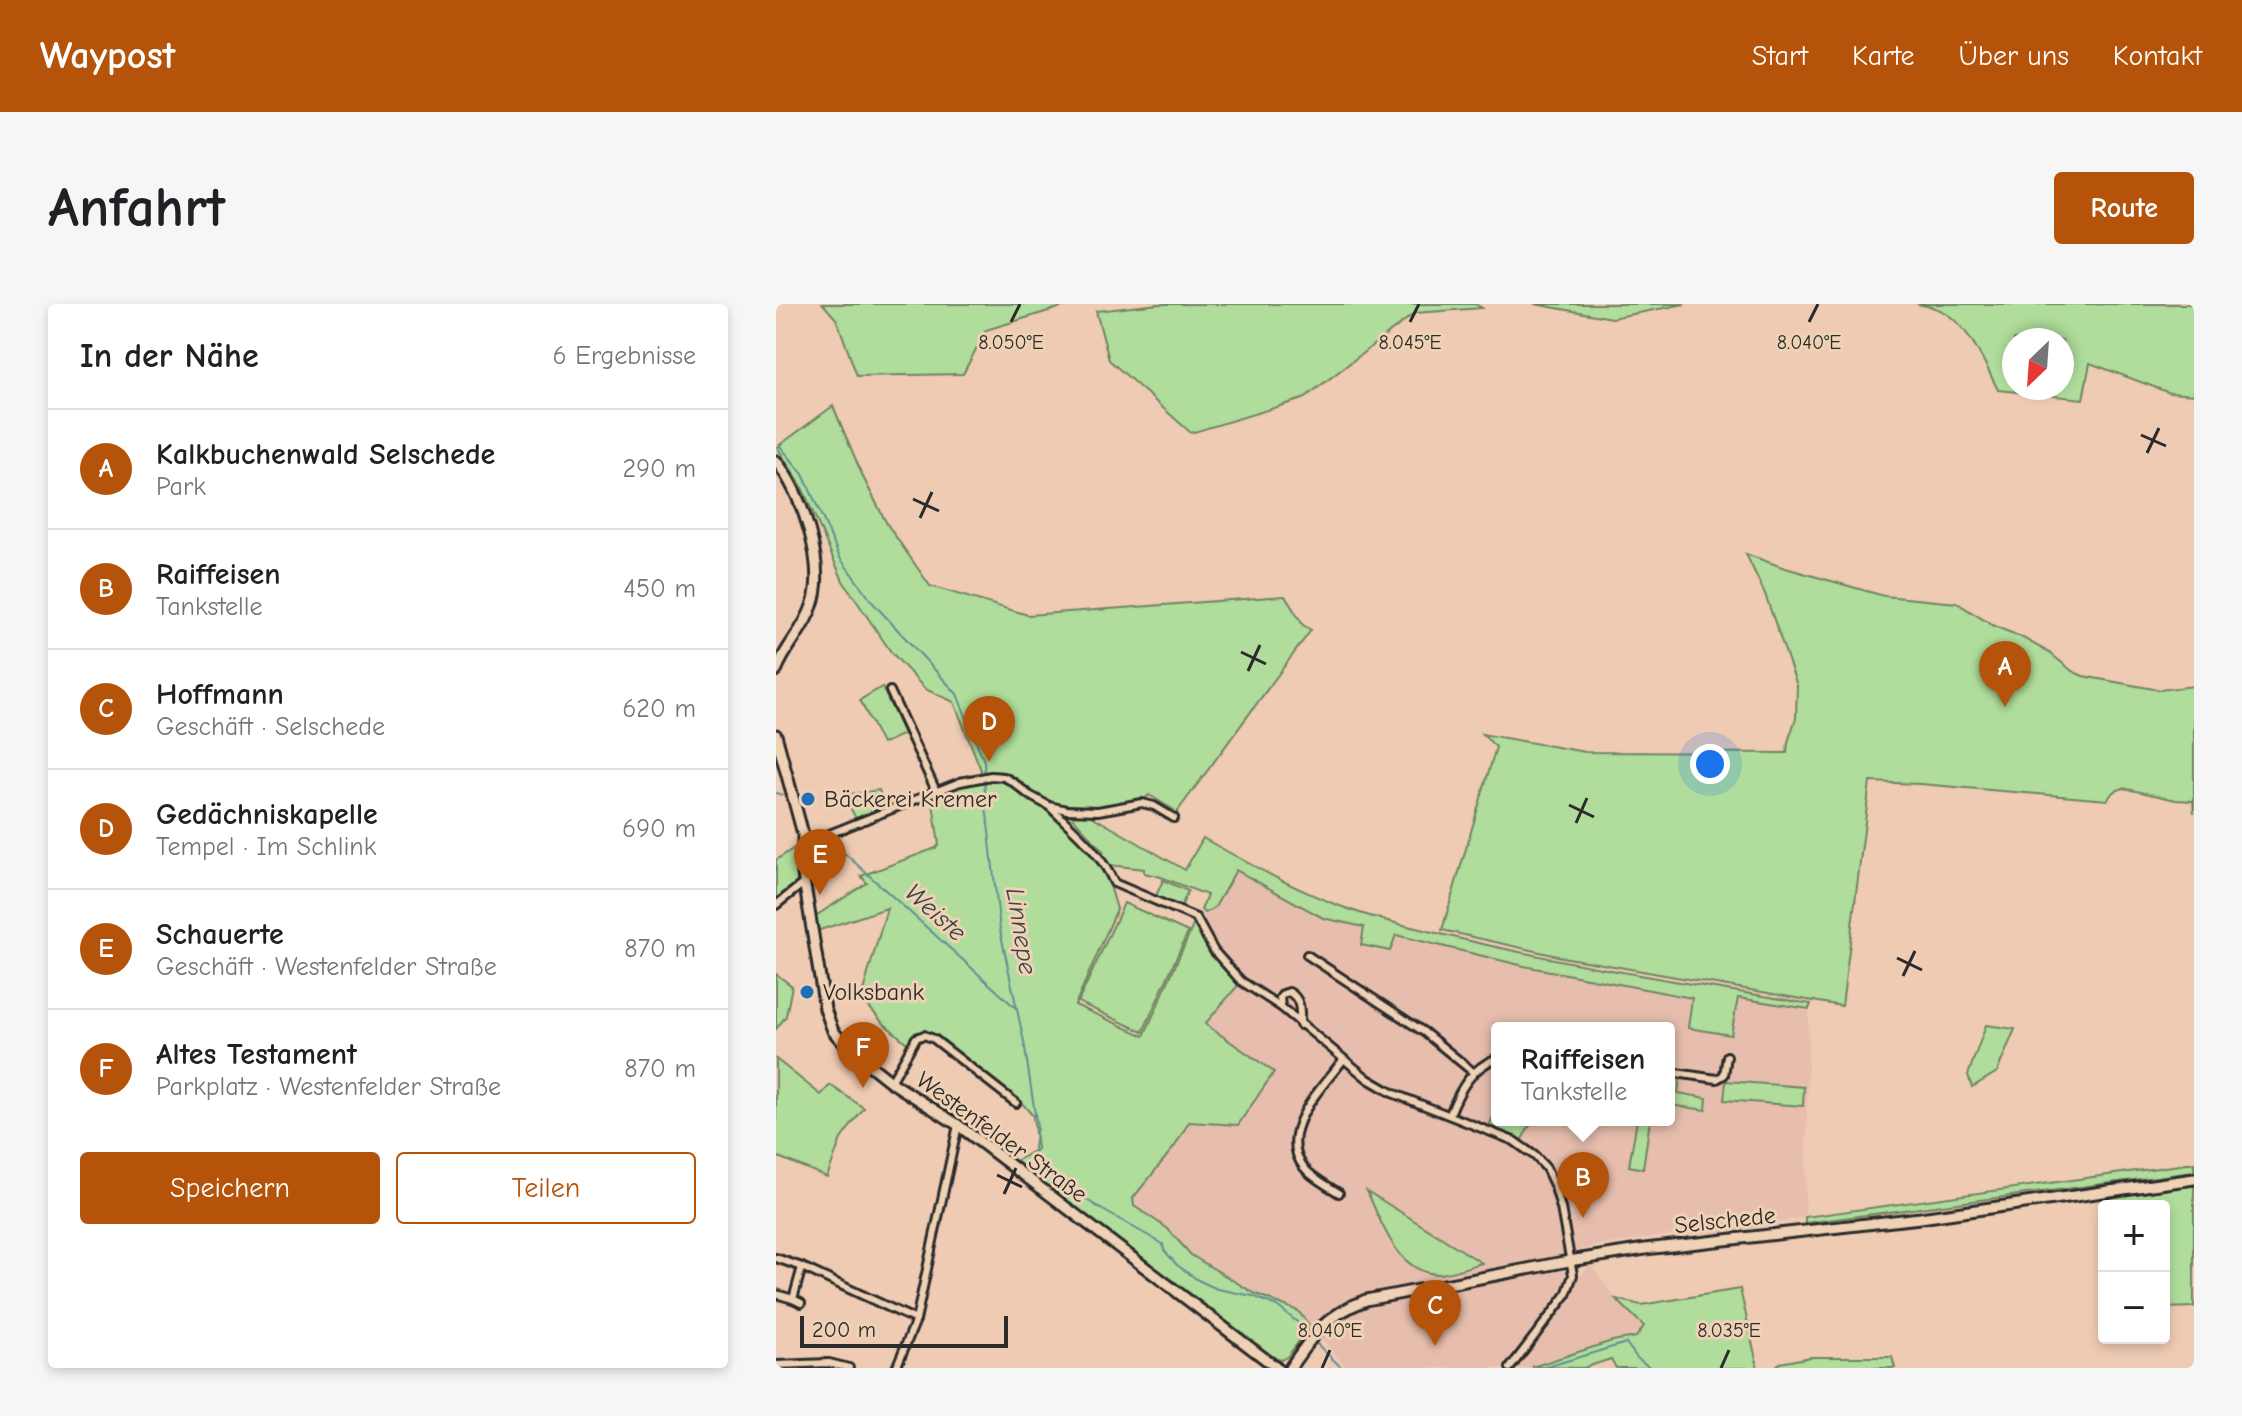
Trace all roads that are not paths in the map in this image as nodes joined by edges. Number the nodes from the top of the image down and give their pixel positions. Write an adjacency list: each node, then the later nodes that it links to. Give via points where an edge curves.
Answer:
1 (776, 461): 2 (street, via 799,500 818,577 811,609)
2 (776, 671)
3 (890, 691): 5 (street)
4 (776, 735): 8 (street, Westenfelder Straße)
5 (936, 791): 6 (street, via 978,777 1004,777); 8 (street)
6 (1049, 806): 7 (street, via 1098,811 1142,803); 12 (street, via 1100,858 1114,883 1196,918 1214,951 1241,981)
7 (1174, 818)
8 (804, 844): 9 (street, Westenfelder Straße)
9 (805, 882): 10 (street); 19 (street, Westenfelder Straße, via 833,1031)
10 (776, 905)
11 (1307, 955): 17 (street, via 1424,1032)
12 (1281, 1007): 13 (street); 13 (street, via 1283,994 1296,996)
13 (1300, 1025): 15 (street)
14 (1727, 1056): 18 (street, via 1724,1075 1717,1079)
15 (1343, 1060): 21 (street, via 1392,1093); 24 (street, via 1300,1117 1295,1146 1309,1172)
16 (1491, 1062): 17 (street)
17 (1473, 1072): 21 (street)
18 (1675, 1073)
19 (891, 1082): 20 (street, via 916,1038 924,1035); 22 (street, Westenfelder Straße)
20 (1016, 1103)
21 (1450, 1114): 26 (street, via 1514,1141 1546,1168 1561,1208)
22 (958, 1125): 31 (street); 36 (street, Westenfelder Straße)
23 (2194, 1179): 26 (street, Selschede)
24 (1339, 1193)
25 (776, 1258): 27 (street)
26 (1569, 1261): 37 (street, Selschede, via 1350,1306 1323,1324); 38 (street, via 1573,1275 1566,1295)
27 (802, 1267): 29 (street); 31 (street)
28 (776, 1294): 29 (street)
29 (793, 1299): 30 (street)
30 (801, 1303)
31 (916, 1320): 35 (street)
32 (776, 1365): 33 (street)
33 (787, 1367): 34 (street, via 829,1363)
34 (849, 1368)
35 (896, 1368)
36 (1277, 1368)
37 (1290, 1368)
38 (1510, 1368)

